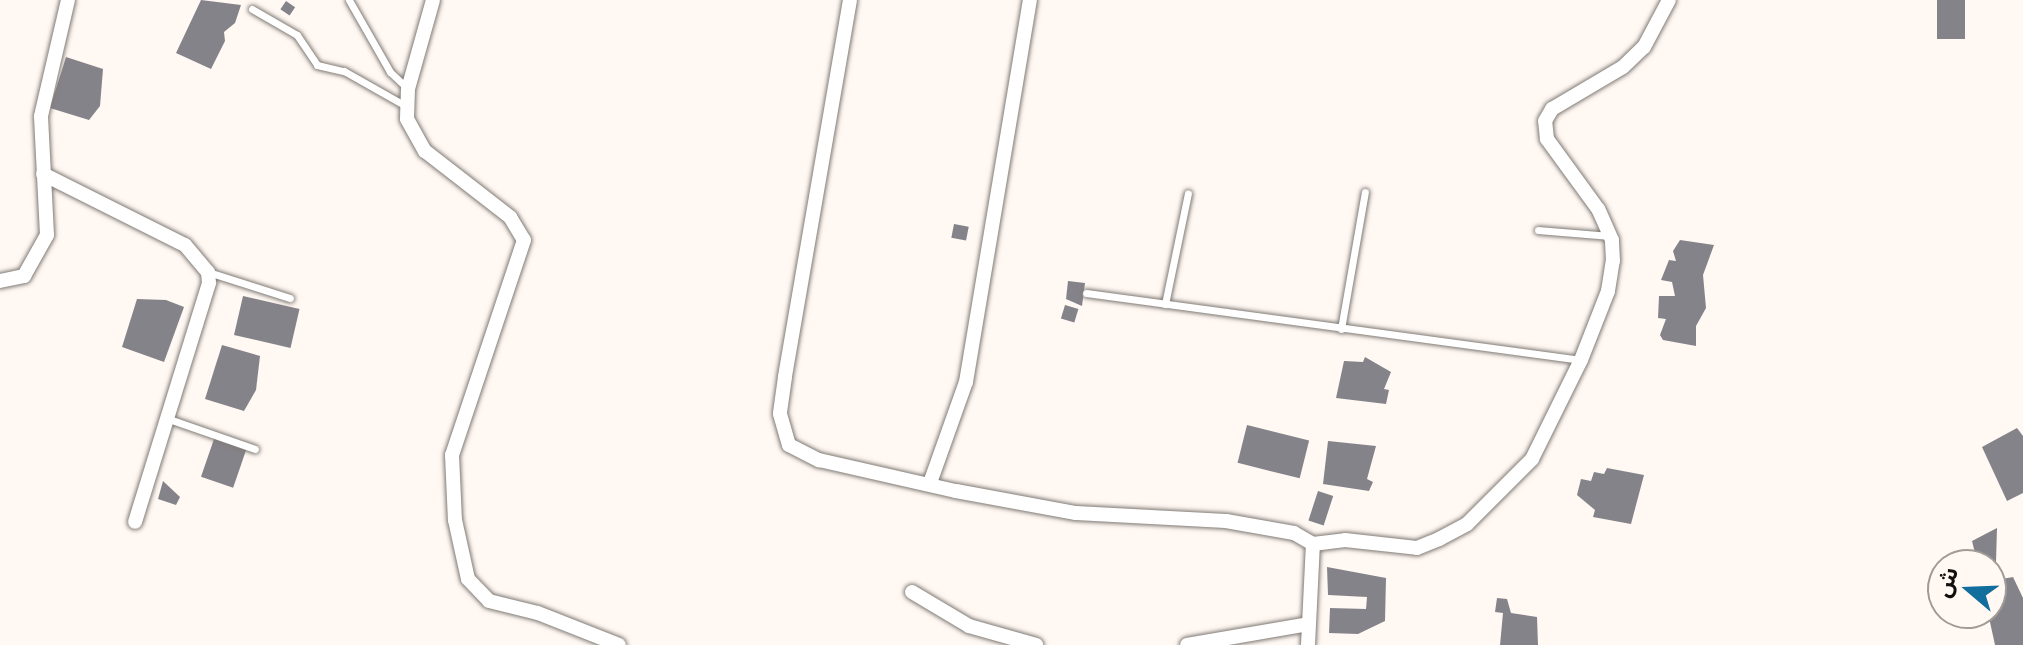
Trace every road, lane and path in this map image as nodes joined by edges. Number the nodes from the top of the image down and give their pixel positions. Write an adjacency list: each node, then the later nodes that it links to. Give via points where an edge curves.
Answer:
1 (68, 0): 10 (street, via 41,116)
2 (349, 0): 8 (lane, via 390,72)
3 (433, 0): 8 (street)
4 (850, 0): 24 (street, via 785,377 782,432 803,455)
5 (1030, 0): 24 (street, via 966,382)
6 (1669, 0): 14 (street, via 1644,47 1623,67 1552,109 1545,121 1547,139 1598,209)
7 (252, 9): 9 (lane, via 297,35 317,65 344,71)
8 (408, 89): 9 (street)
9 (404, 105): 29 (street, via 425,151 510,217 524,240 452,455 455,520 468,579 489,601 538,613)
10 (43, 174): 15 (street, via 185,245); 16 (street, via 47,235 38,258 24,276)
11 (1365, 192): 20 (lane)
12 (1188, 193): 19 (lane)
13 (1538, 230): 14 (lane)
14 (1610, 236): 21 (street, via 1608,291)
15 (208, 272): 18 (lane); 22 (street)
16 (0, 281)
17 (1086, 293): 19 (lane)
18 (290, 298)
19 (1165, 304): 20 (lane)
20 (1341, 329): 21 (lane)
21 (1581, 360): 26 (street, via 1532,459 1467,524 1417,548 1345,540)
22 (169, 419): 23 (lane); 25 (street)
23 (255, 449)
24 (930, 483): 26 (street, via 1076,513 1226,521 1294,533)
25 (135, 522)
26 (1313, 544): 28 (street)
27 (912, 592): 30 (street, via 969,626)
28 (1308, 624): 31 (street); 32 (street)
29 (619, 645)
30 (1036, 645)
31 (1187, 645)
32 (1308, 645)

